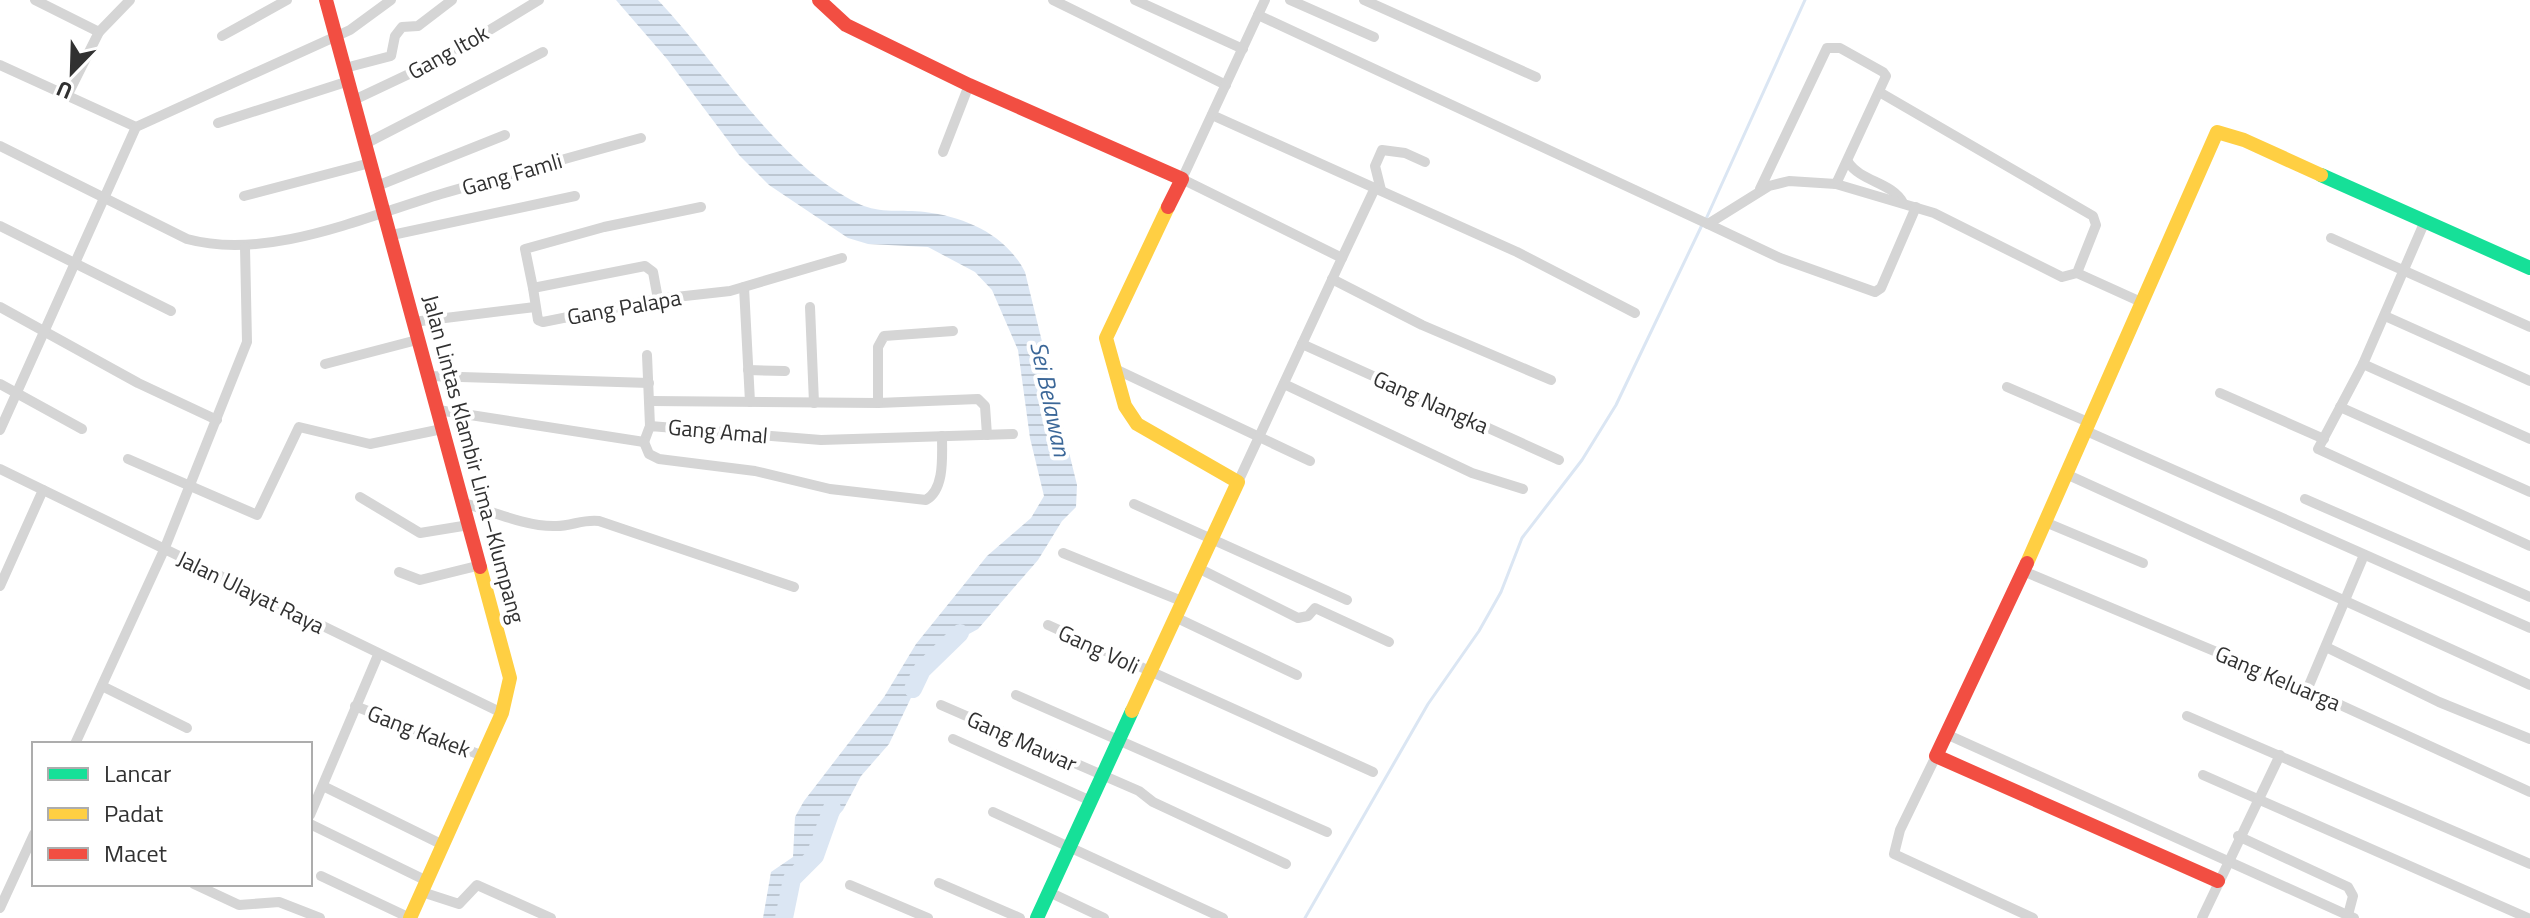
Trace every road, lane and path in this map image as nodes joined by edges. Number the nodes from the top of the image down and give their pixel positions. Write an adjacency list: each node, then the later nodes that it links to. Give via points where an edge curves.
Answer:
1 (35, 0): 15 (street)
2 (130, 0): 15 (street)
3 (287, 0): 16 (street)
4 (326, 0): 17 (street, Jalan Lintas Klambir Lima–Klumpang)
5 (391, 0): 17 (street)
6 (452, 0): 22 (street, via 418,26 402,27 391,56)
7 (539, 0): 28 (street, Gang Itok, via 445,57)
8 (819, 0): 24 (street, via 846,25)
9 (1053, 0): 25 (street)
10 (1135, 0): 19 (street)
11 (1265, 0): 14 (street)
12 (1290, 0): 18 (street)
13 (1364, 0): 23 (street)
14 (1258, 15): 19 (street); 53 (street)
15 (99, 32): 27 (street)
16 (222, 36)
17 (336, 36): 22 (street, Jalan Lintas Klambir Lima–Klumpang); 31 (street)
18 (1374, 37)
19 (1243, 49): 25 (street)
20 (543, 52): 34 (street)
21 (0, 65): 27 (street)
22 (347, 74): 28 (street, Jalan Lintas Klambir Lima–Klumpang); 30 (street)
23 (1536, 77)
24 (969, 85): 36 (street); 40 (street)
25 (1226, 85): 29 (street)
26 (1881, 93): 38 (street); 44 (street, via 1883,72 1840,48 1827,48); 63 (street, via 2093,216 2096,225)
27 (67, 96): 31 (street)
28 (354, 100): 34 (street, Jalan Lintas Klambir Lima–Klumpang)
29 (1212, 115): 40 (street); 43 (street)
30 (218, 123)
31 (136, 127): 45 (street)
32 (505, 135): 42 (street)
33 (641, 138): 51 (street, Gang Famli)
34 (365, 144): 39 (street, Jalan Lintas Klambir Lima–Klumpang)
35 (0, 146): 45 (street, Gang Famli)
36 (943, 152)
37 (1425, 162): 43 (street, via 1382,150 1375,166)
38 (1848, 162): 41 (street); 48 (street)
39 (370, 163): 42 (street, Jalan Lintas Klambir Lima–Klumpang); 46 (street)
40 (1182, 179): 59 (street); 84 (street, via 1106,338)
41 (1836, 184): 44 (street, via 1789,181); 48 (street)
42 (377, 186): 51 (street, Jalan Lintas Klambir Lima–Klumpang)
43 (1378, 189): 59 (street); 73 (street)
44 (1760, 189): 53 (street)
45 (104, 195): 57 (street, Gang Famli, via 187,239); 60 (street)
46 (244, 196)
47 (575, 196): 55 (street)
48 (1903, 203): 50 (street)
49 (701, 207): 66 (street, via 529,245 525,253)
50 (1916, 207): 53 (street, via 1875,292); 63 (street, via 2062,277)
51 (385, 215): 55 (street, Jalan Lintas Klambir Lima–Klumpang); 57 (street, Gang Famli)
52 (2425, 221): 61 (street); 62 (street); 68 (street, via 2217,132)
53 (1706, 224)
54 (0, 226): 60 (street)
55 (392, 235): 75 (street, Jalan Lintas Klambir Lima–Klumpang)
56 (2331, 238): 62 (street)
57 (245, 247): 102 (street, via 247,342)
58 (842, 258): 65 (street, Gang Palapa)
59 (1342, 258): 64 (street)
60 (75, 263): 72 (street); 77 (street)
61 (2530, 268)
62 (2404, 271): 74 (street); 76 (street)
63 (2077, 273): 68 (street)
64 (1332, 279): 80 (street); 88 (street, via 1422,325)
65 (744, 287): 67 (street, Gang Palapa); 85 (street)
66 (533, 288): 67 (street, via 645,266 653,272); 70 (street)
67 (658, 299): 70 (street, Gang Palapa, via 543,322)
68 (2141, 302): 104 (street)
69 (0, 307): 77 (street)
70 (535, 307): 75 (street, Gang Palapa)
71 (810, 307): 98 (street)
72 (171, 311)
73 (1635, 313)
74 (2385, 316): 83 (street); 89 (street)
75 (413, 322): 79 (street, Jalan Lintas Klambir Lima–Klumpang)
76 (2530, 327)
77 (45, 329): 94 (street); 102 (street, via 138,383)
78 (953, 331): 99 (street, via 884,336 878,354)
79 (417, 340): 82 (street); 87 (street, Jalan Lintas Klambir Lima–Klumpang)
80 (1302, 344): 92 (street); 116 (street, Gang Nangka)
81 (647, 355): 90 (street)
82 (325, 364)
83 (2363, 364): 100 (street); 113 (street)
84 (1113, 368): 111 (street); 120 (street, via 1137,424)
85 (748, 370): 86 (street); 97 (street)
86 (785, 371)
87 (428, 376): 90 (street); 101 (street, Jalan Lintas Klambir Lima–Klumpang)
88 (1551, 380)
89 (2530, 381)
90 (649, 383): 96 (street)
91 (0, 384): 94 (street)
92 (1284, 384): 111 (street); 122 (street, via 1472,473)
93 (2007, 387): 104 (street)
94 (18, 392): 105 (street); 107 (street)
95 (2220, 393): 112 (street)
96 (651, 401): 97 (street); 103 (street)
97 (750, 402): 98 (street)
98 (814, 403): 99 (street)
99 (878, 403): 109 (street, via 980,400)
100 (2340, 407): 112 (street); 124 (street)
101 (438, 410): 106 (street, Jalan Lintas Klambir Lima–Klumpang); 114 (street, Gang Amal)
102 (217, 420): 121 (street)
103 (650, 426): 110 (street, Gang Amal, via 821,440); 114 (street, Gang Amal)
104 (2086, 426): 119 (street); 135 (street)
105 (82, 429)
106 (442, 429): 121 (street, via 378,444 299,427 257,515); 127 (street, Jalan Lintas Klambir Lima–Klumpang)
107 (0, 430)
108 (1013, 434): 109 (street, Gang Amal)
109 (987, 435): 110 (street, Gang Amal)
110 (942, 436): 114 (street, via 934,495 926,500 659,459 649,454)
111 (1259, 439): 117 (street); 120 (street)
112 (2324, 439): 132 (street, via 2318,449)
113 (2530, 439)
114 (644, 442)
115 (128, 459): 121 (street)
116 (1559, 460)
117 (1310, 461)
118 (0, 469): 123 (street, Jalan Ulayat Raya)
119 (2066, 474): 129 (street); 146 (street)
120 (1238, 482): 131 (street)
121 (187, 488): 133 (street)
122 (1523, 489)
123 (43, 490): 133 (street, Jalan Ulayat Raya); 141 (street)
124 (2530, 492)
125 (360, 497): 130 (street, via 420,533)
126 (2305, 499): 143 (street)
127 (464, 503): 130 (street, Jalan Lintas Klambir Lima–Klumpang); 142 (street, via 552,527 599,521)
128 (1134, 504): 131 (street)
129 (2045, 522): 136 (street); 139 (street)
130 (469, 525): 137 (street, Jalan Lintas Klambir Lima–Klumpang)
131 (1214, 539): 138 (street); 144 (street)
132 (2530, 546)
133 (164, 550): 152 (street, Jalan Ulayat Raya); 156 (street)
134 (1063, 553): 145 (street)
135 (2364, 555): 146 (street); 149 (street)
136 (2143, 563)
137 (481, 565): 140 (street, via 420,580); 161 (street, Jalan Lintas Klambir Lima–Klumpang, via 510,678)
138 (1200, 569): 145 (street); 150 (street, via 1298,618 1315,608)
139 (2023, 571): 157 (street, Gang Keluarga); 164 (street)
140 (399, 572)
141 (0, 586)
142 (794, 587)
143 (2530, 597)
144 (1347, 600)
145 (1184, 602): 147 (street)
146 (2344, 602): 151 (street); 155 (street)
147 (1177, 618): 153 (street); 154 (street)
148 (1048, 625): 153 (street, Gang Voli)
149 (2530, 628)
150 (1389, 642)
151 (2326, 647): 157 (street); 166 (street)
152 (378, 655): 160 (street); 161 (street, Jalan Ulayat Raya)
153 (1151, 673): 167 (street); 172 (street, Gang Voli)
154 (1297, 675)
155 (2530, 685)
156 (102, 686): 163 (street); 168 (street)
157 (2307, 690): 176 (street, Gang Keluarga)
158 (1016, 695): 167 (street)
159 (941, 705): 173 (street, Gang Mawar)
160 (355, 706): 170 (street, Gang Kakek); 175 (street)
161 (502, 713): 170 (street, Jalan Lintas Klambir Lima–Klumpang)
162 (2187, 716): 169 (street)
163 (187, 728)
164 (1946, 734): 171 (street); 187 (street)
165 (953, 739): 178 (street)
166 (2530, 739)
167 (1120, 741): 173 (street); 182 (street)
168 (76, 742)
169 (2280, 755): 177 (street); 189 (street)
170 (483, 756): 185 (street, Jalan Lintas Klambir Lima–Klumpang)
171 (1936, 756): 191 (street); 207 (street, via 1894,854)
172 (1373, 772)
173 (1103, 775): 178 (street); 188 (street, Gang Mawar)
174 (2203, 775): 177 (street)
175 (323, 786): 179 (street); 185 (street)
176 (2530, 792)
177 (2259, 797): 183 (street); 209 (street)
178 (1091, 801): 186 (street)
179 (312, 811)
180 (993, 812): 186 (street)
181 (312, 825): 195 (street)
182 (1327, 832)
183 (2238, 836): 187 (street); 198 (street, via 2348,887 2353,896)
184 (32, 838): 197 (street)
185 (443, 845): 195 (street, Jalan Lintas Klambir Lima–Klumpang)
186 (1069, 849): 196 (street); 206 (street)
187 (2228, 858): 191 (street); 198 (street)
188 (1286, 864)
189 (2530, 864)
190 (321, 876): 200 (street)
191 (2218, 881): 208 (street)
192 (939, 883): 203 (street)
193 (850, 885): 202 (street)
194 (198, 886): 199 (street, via 239,905 279,902)
195 (424, 887): 200 (street, Jalan Lintas Klambir Lima–Klumpang); 201 (street, via 459,904 477,885)
196 (1049, 892): 204 (street); 205 (street)
197 (0, 908)
198 (2351, 916)
199 (320, 918)
200 (410, 918)
201 (551, 918)
202 (928, 918)
203 (1020, 918)
204 (1037, 918)
205 (1104, 918)
206 (1223, 918)
207 (2033, 918)
208 (2202, 918)
209 (2528, 918)

